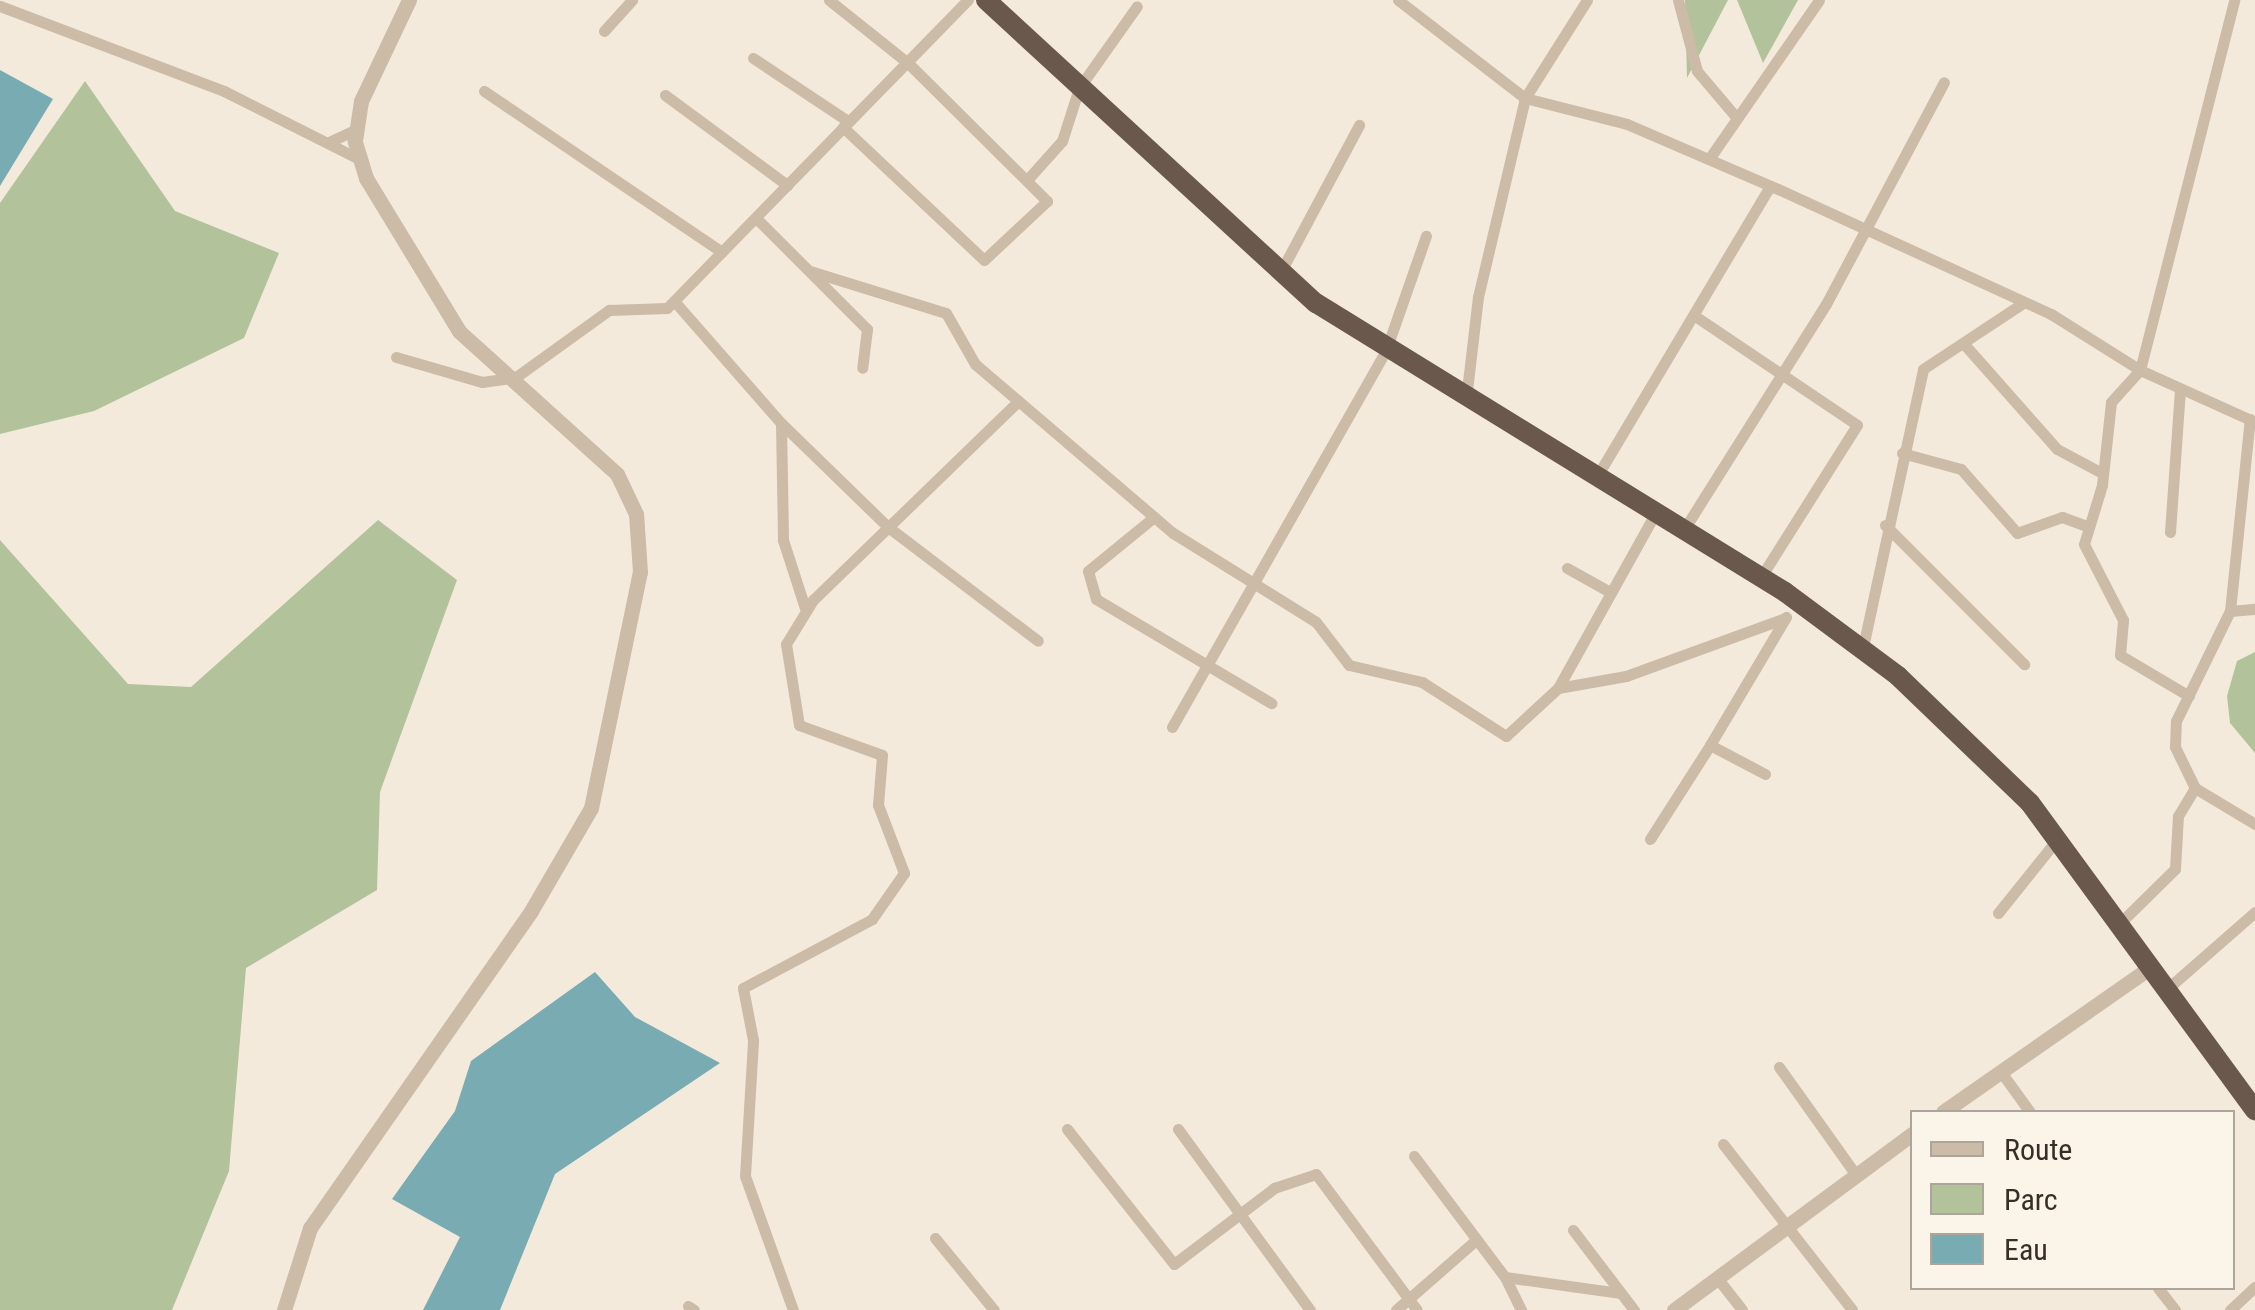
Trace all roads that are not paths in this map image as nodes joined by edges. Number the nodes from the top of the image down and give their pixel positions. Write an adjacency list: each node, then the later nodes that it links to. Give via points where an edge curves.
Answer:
1 (409, 0): 24 (street, via 365,86)
2 (632, 0): 13 (street)
3 (829, 0): 15 (street)
4 (968, 0): 15 (street)
5 (986, 0): 17 (highway)
6 (1398, 0): 20 (street)
7 (1587, 0): 20 (street)
8 (1678, 0): 21 (street, via 1698,72)
9 (1819, 0): 21 (street)
10 (2234, 0): 45 (street)
11 (0, 6): 25 (street)
12 (1137, 6): 17 (street)
13 (604, 31)
14 (753, 58): 22 (street)
15 (908, 62): 22 (street); 28 (street)
16 (1944, 82): 32 (street)
17 (1079, 88): 28 (street, via 1062,141); 36 (highway)
18 (484, 91): 34 (street)
19 (665, 95): 29 (street)
20 (1525, 98): 27 (street, via 1615,120); 48 (street, via 1478,297)
21 (1736, 117): 27 (street)
22 (846, 124): 28 (street, via 984,260 1048,201); 29 (street)
23 (1360, 125): 36 (street)
24 (355, 130): 25 (street); 26 (street)
25 (330, 142): 26 (street)
26 (359, 159): 46 (street, via 447,316)
27 (1709, 159): 30 (street)
28 (1027, 180)
29 (787, 185): 31 (street)
30 (1770, 186): 32 (street); 39 (street)
31 (756, 218): 34 (street); 35 (street)
32 (1864, 233): 38 (street); 44 (street)
33 (1426, 236): 41 (street)
34 (722, 252): 37 (street)
35 (810, 271): 43 (street, via 870,336); 49 (street, via 946,313 967,355)
36 (1280, 274): 41 (highway)
37 (675, 302): 46 (street, via 608,310); 51 (street)
38 (2022, 303): 40 (street); 45 (street)
39 (1695, 316): 44 (street); 54 (street)
40 (1964, 344): 52 (street, via 1923,369); 53 (street, via 2057,449)
41 (1386, 350): 48 (highway); 64 (street)
42 (396, 357): 46 (street, via 482,382)
43 (862, 368)
44 (1782, 370): 60 (street); 63 (street, via 1857,425)
45 (2140, 370): 47 (street); 53 (street, via 2111,402)
46 (516, 377): 111 (street, via 607,462 640,531 604,772 531,911 300,1244)
47 (2180, 390): 50 (street); 61 (street)
48 (1466, 399): 54 (highway)
49 (1018, 401): 56 (street); 59 (street)
50 (2252, 421): 69 (street)
51 (781, 424): 59 (street); 66 (street, via 783,540)
52 (1902, 454): 57 (street); 58 (street, via 1962,469 2017,533 2062,516)
53 (2102, 473): 58 (street)
54 (1596, 478): 55 (highway)
55 (1656, 514): 60 (highway); 65 (street)
56 (1154, 517): 64 (street); 73 (street, via 1104,552 1087,580 1096,599)
57 (1885, 525): 71 (street); 72 (street)
58 (2087, 526): 75 (street, via 2084,559 2123,620 2120,655)
59 (888, 527): 66 (street); 70 (street)
60 (1683, 531): 63 (highway)
61 (2170, 532)
62 (1567, 568): 65 (street)
63 (1760, 577): 68 (highway)
64 (1251, 580): 73 (street); 74 (street, via 1316,622 1349,665 1422,682 1506,736)
65 (1610, 592): 74 (street)
66 (805, 608): 112 (street, via 786,644 796,718 804,730 882,755 878,804 904,873 872,919 743,988 753,1040 745,1176)
67 (2255, 609): 69 (street)
68 (1791, 610): 71 (highway); 74 (street, via 1626,676); 78 (street)
69 (2230, 610): 75 (street)
70 (1038, 641)
71 (1863, 647): 82 (highway)
72 (2024, 664)
73 (1204, 665): 76 (street); 77 (street)
74 (1558, 688)
75 (2189, 696): 80 (street, via 2174,735)
76 (1271, 704)
77 (1172, 727)
78 (1710, 745): 79 (street); 83 (street)
79 (1765, 774)
80 (2195, 788): 81 (street); 86 (street, via 2178,816 2174,870)
81 (2255, 824)
82 (2058, 838): 85 (street); 86 (highway)
83 (1650, 839)
84 (2255, 912): 88 (street)
85 (1998, 914)
86 (2120, 922): 87 (highway)
87 (2151, 967): 88 (highway); 90 (street)
88 (2166, 989): 93 (highway)
89 (1779, 1067): 99 (street)
90 (2001, 1072): 91 (street); 92 (street)
91 (1946, 1110)
92 (2029, 1110)
93 (2255, 1110)
94 (1067, 1129): 100 (street, via 1168,1262 1181,1261)
95 (1178, 1129): 100 (street)
96 (1910, 1135): 99 (street)
97 (1723, 1144): 101 (street)
98 (1414, 1156): 104 (street)
99 (1856, 1175): 101 (street)
100 (1241, 1216): 110 (street, via 1299,1174 1316,1174); 114 (street)
101 (1788, 1226): 106 (street); 120 (street)
102 (1573, 1230): 109 (street)
103 (935, 1238): 113 (street)
104 (1476, 1240): 105 (street); 110 (street)
105 (1505, 1277): 109 (street); 116 (street)
106 (1718, 1278): 118 (street); 119 (street)
107 (2255, 1287): 122 (street)
108 (2160, 1290): 121 (street)
109 (1621, 1293): 117 (street)
110 (1413, 1305): 115 (street)
111 (284, 1310)
112 (792, 1310)
113 (994, 1310)
114 (1310, 1310)
115 (1396, 1310)
116 (1521, 1310)
117 (1634, 1310)
118 (1674, 1310)
119 (1742, 1310)
120 (1852, 1310)
121 (2175, 1310)
122 (2230, 1310)

